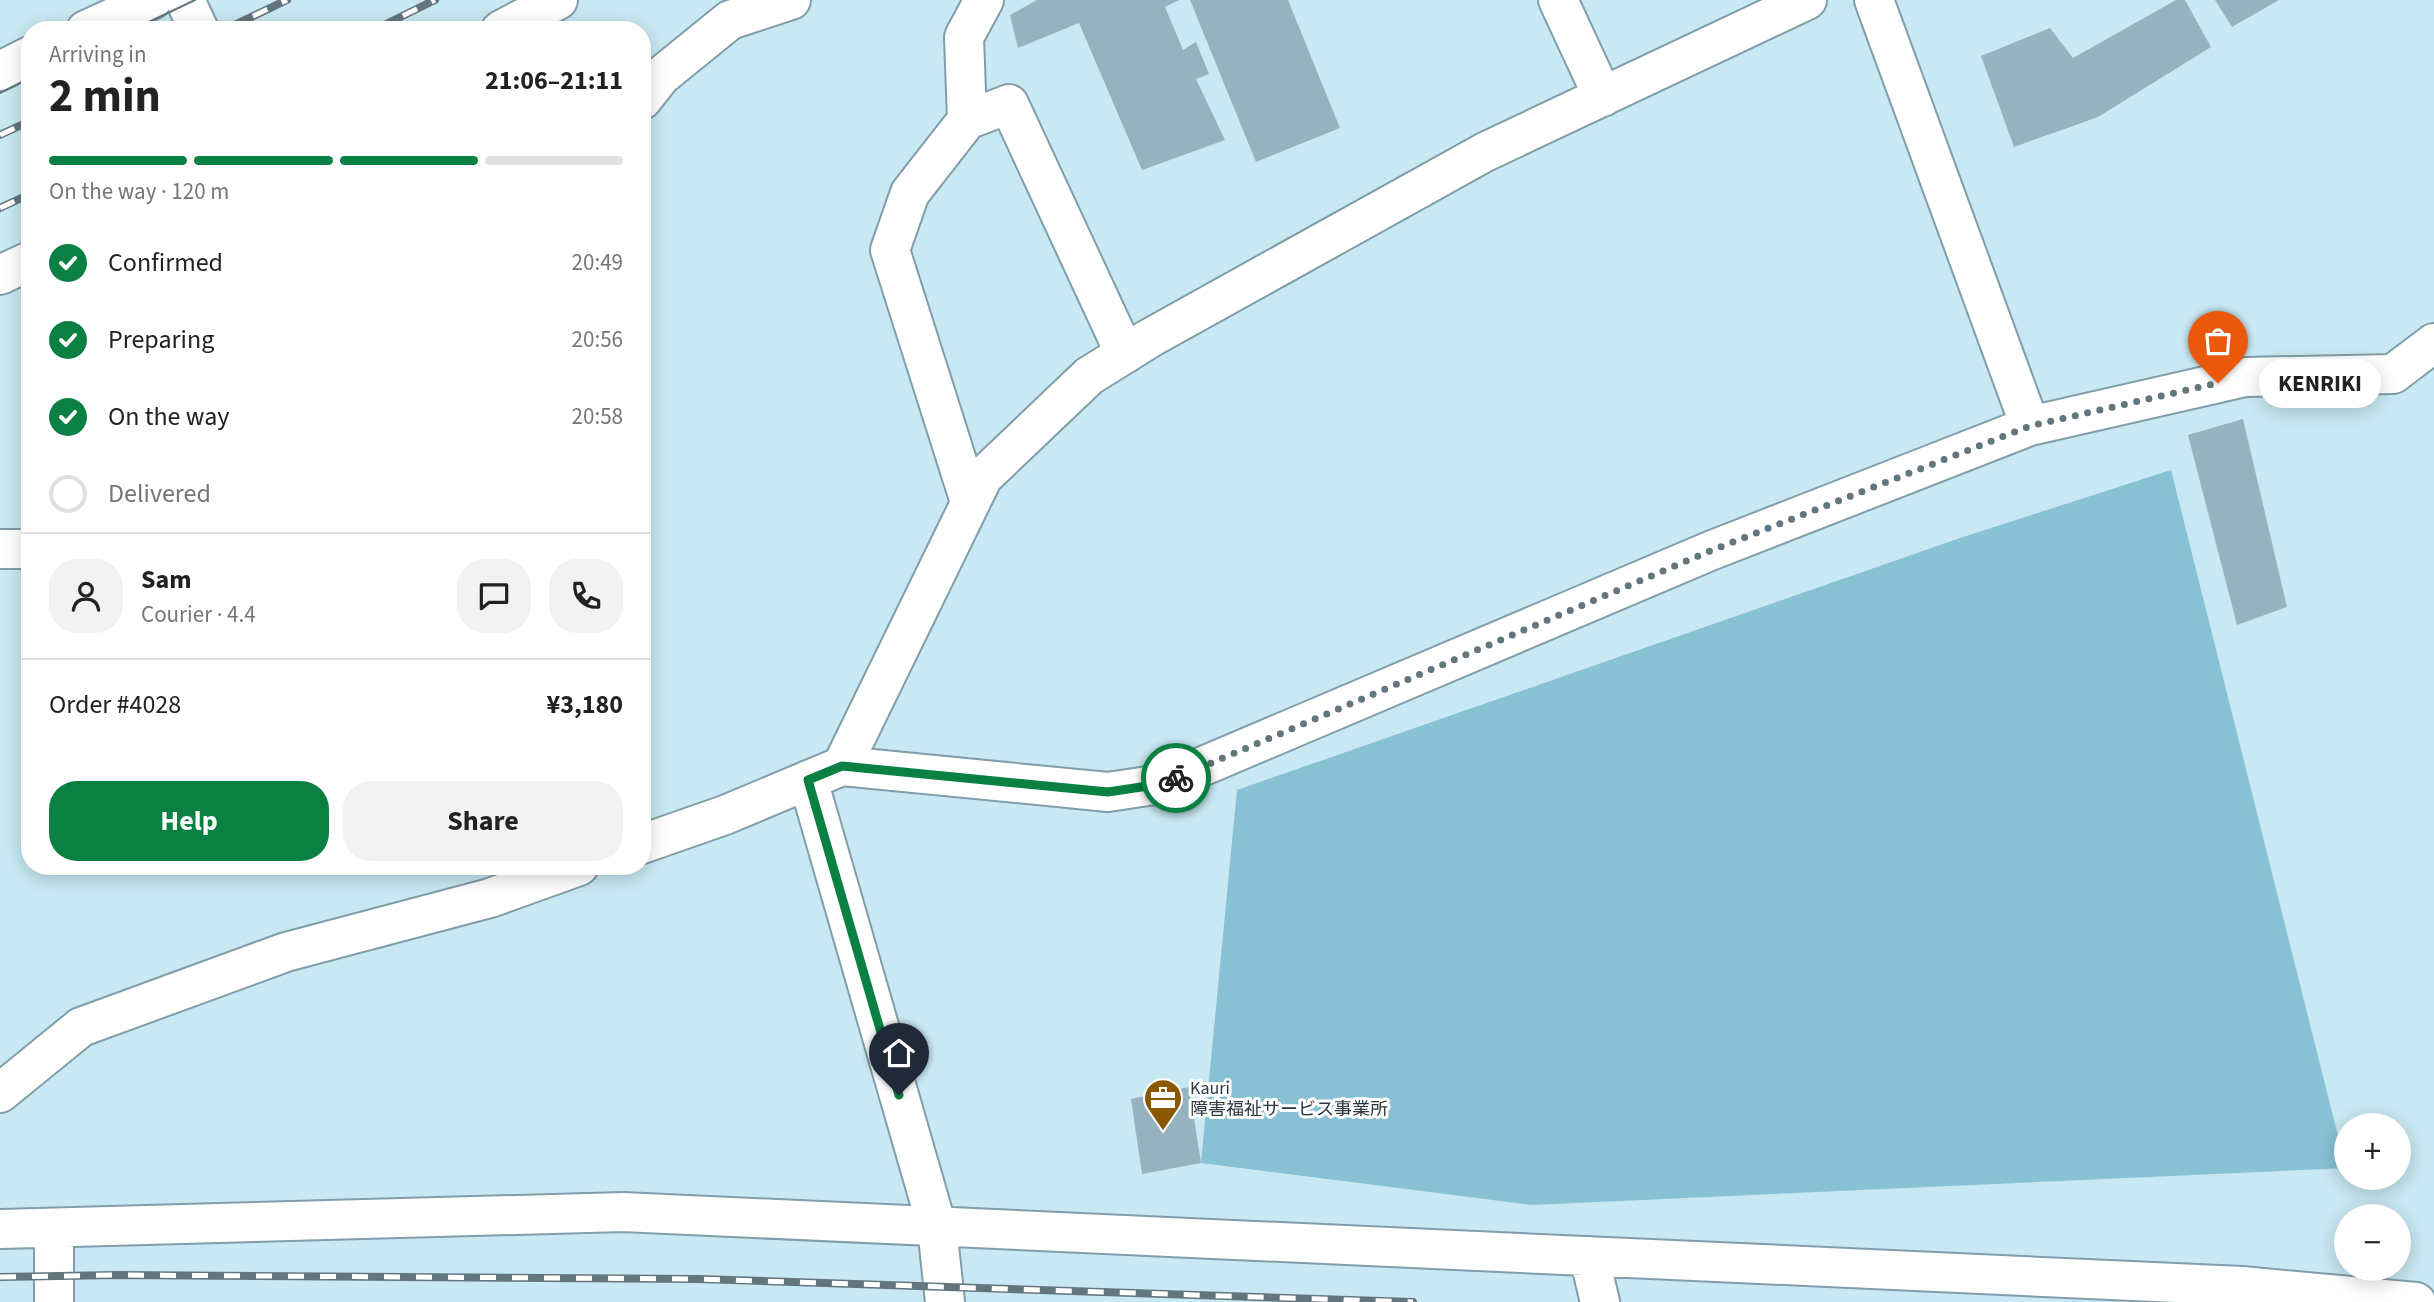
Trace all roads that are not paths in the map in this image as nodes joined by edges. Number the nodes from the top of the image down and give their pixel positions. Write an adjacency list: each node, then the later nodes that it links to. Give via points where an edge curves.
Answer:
1 (152, 0): 9 (street)
2 (185, 0): 10 (street)
3 (558, 0): 11 (street)
4 (792, 0): 14 (street, via 730,20)
5 (984, 0): 16 (street, via 964,37)
6 (1558, 0): 15 (street)
7 (1807, 0): 15 (street)
8 (1874, 0): 21 (street)
9 (106, 21)
10 (194, 21)
11 (518, 21)
12 (21, 60): 13 (street)
13 (0, 71)
14 (651, 89)
15 (1603, 97): 20 (street, via 1485,152)
16 (967, 120): 20 (street, via 1009,104); 22 (street, via 910,193 890,250)
17 (21, 265): 18 (street)
18 (0, 275)
19 (2434, 343): 21 (street, via 2393,373 2245,377)
20 (1125, 354): 22 (street, via 1089,376 983,477)
21 (2030, 426): 25 (street, via 1710,551 1161,784 1108,792)
22 (970, 502): 25 (street)
23 (21, 549): 24 (street)
24 (0, 550)
25 (842, 766): 26 (street)
26 (808, 780): 27 (street); 30 (street)
27 (651, 841)
28 (548, 875): 29 (street, via 490,898 286,952 80,1027)
29 (0, 1093)
30 (937, 1227): 31 (street, via 623,1212); 33 (street); 35 (street)
31 (54, 1228): 32 (street); 34 (street)
32 (0, 1229)
33 (1589, 1256): 36 (street); 37 (street, via 2242,1286)
34 (54, 1302)
35 (945, 1302)
36 (1600, 1302)
37 (2416, 1302)

